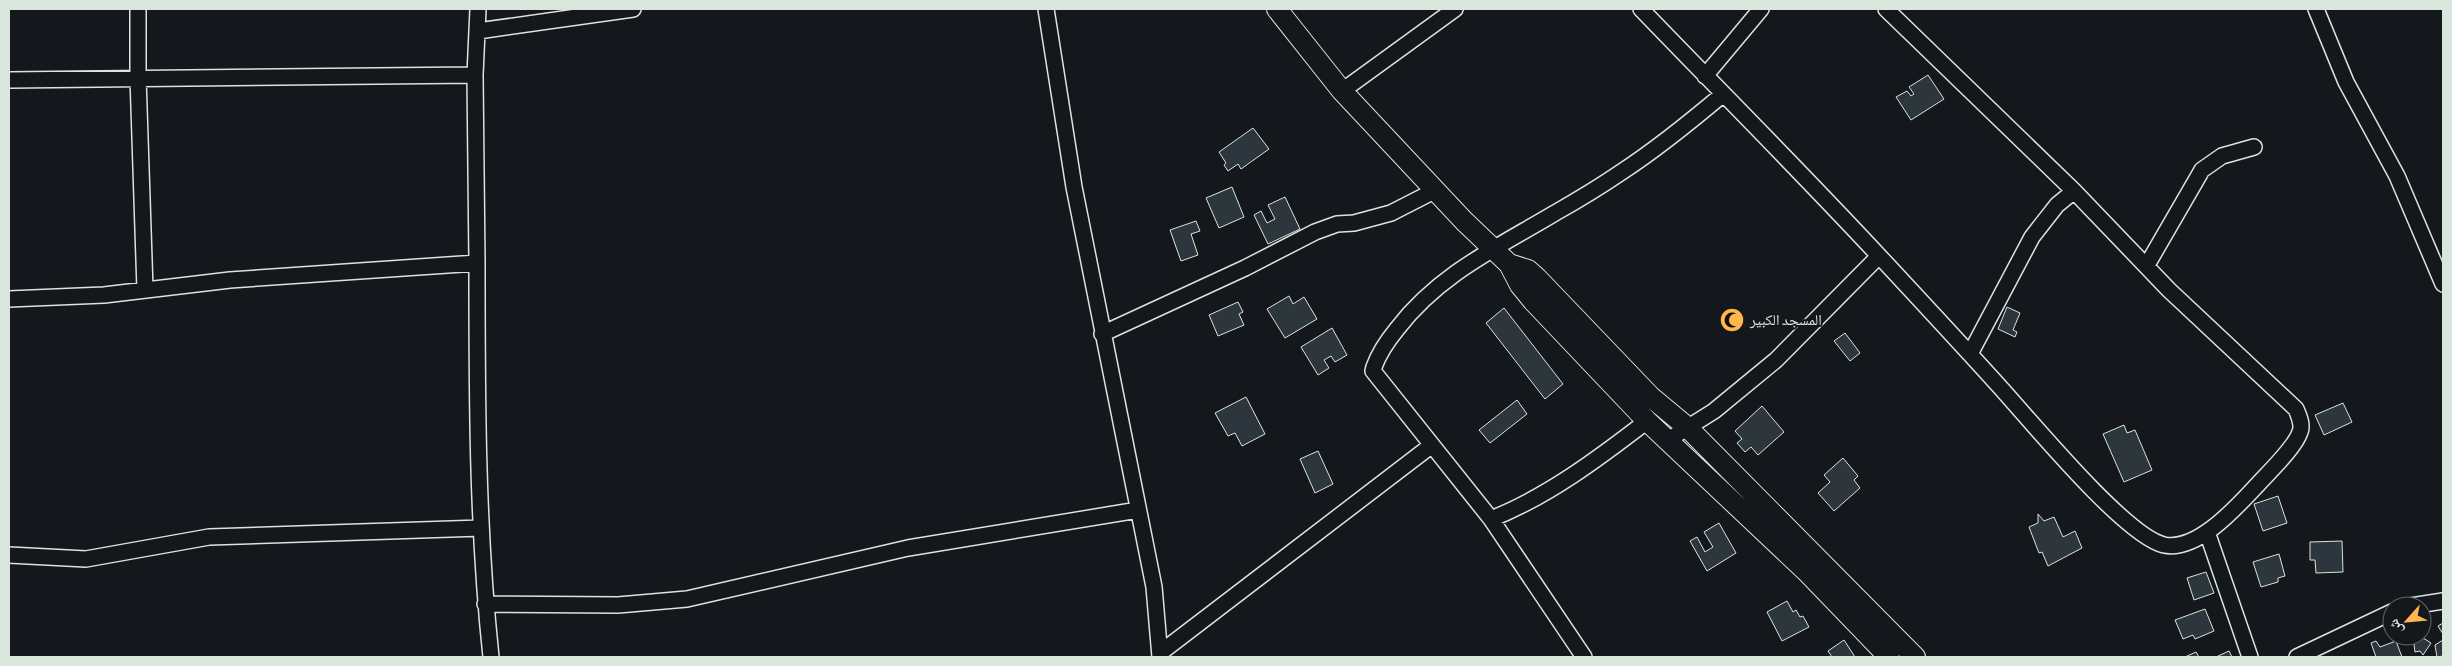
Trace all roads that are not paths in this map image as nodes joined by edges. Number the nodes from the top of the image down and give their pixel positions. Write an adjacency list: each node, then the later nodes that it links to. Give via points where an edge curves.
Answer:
1 (138, 9): 14 (street)
2 (478, 9): 11 (street)
3 (634, 9): 11 (street)
4 (1046, 9): 29 (street, via 1074,187)
5 (1277, 9): 16 (street)
6 (1455, 9): 16 (street)
7 (1641, 9): 13 (street)
8 (1761, 9): 13 (street)
9 (1886, 9): 20 (street)
10 (2316, 9): 26 (street, via 2346,82 2397,176)
11 (478, 31): 12 (street)
12 (475, 76): 14 (street); 23 (street)
13 (1705, 76): 17 (street)
14 (138, 77): 15 (street); 27 (street)
15 (9, 80)
16 (1342, 91): 19 (street)
17 (1722, 95): 21 (street, via 1667,141 1624,171); 22 (street)
18 (2254, 147): 25 (street, via 2222,156 2202,170)
19 (1436, 190): 21 (street); 29 (street, via 1391,214 1337,224 1315,232)
20 (2074, 191): 25 (street); 30 (street, via 2056,205 2032,237)
21 (1493, 248): 24 (street); 34 (street, via 1435,287 1412,309 1374,367)
22 (1879, 256): 30 (street); 32 (street, via 1776,360 1714,412)
23 (477, 263): 27 (street, via 230,280); 37 (street, via 477,432)
24 (1509, 264): 31 (street, via 1533,301); 32 (street, via 1528,270 1537,278 1651,397)
25 (2147, 265): 38 (street, via 2169,290 2275,387 2296,409 2300,418 2301,432 2292,445 2238,505)
26 (2443, 284)
27 (145, 290): 28 (street)
28 (9, 299)
29 (1102, 334): 35 (street)
30 (1970, 354): 38 (street, via 2087,482 2144,537 2165,545 2177,544)
31 (1647, 421): 33 (street); 36 (street, via 1549,490)
32 (1687, 427): 33 (street); 46 (street)
33 (1668, 440): 45 (street, via 1808,573)
34 (1432, 445): 36 (street); 42 (street)
35 (1138, 510): 40 (street, via 908,548 687,599 618,605); 42 (street, via 1154,586)
36 (1491, 519): 44 (street)
37 (481, 528): 39 (street, via 209,537 86,560); 40 (street)
38 (2207, 532): 47 (street)
39 (9, 555)
40 (485, 604): 43 (street)
41 (2382, 617): 48 (street)
42 (1160, 655)
43 (491, 657)
44 (1584, 657)
45 (1889, 657)
46 (1915, 657)
47 (2250, 657)
48 (2297, 657)

